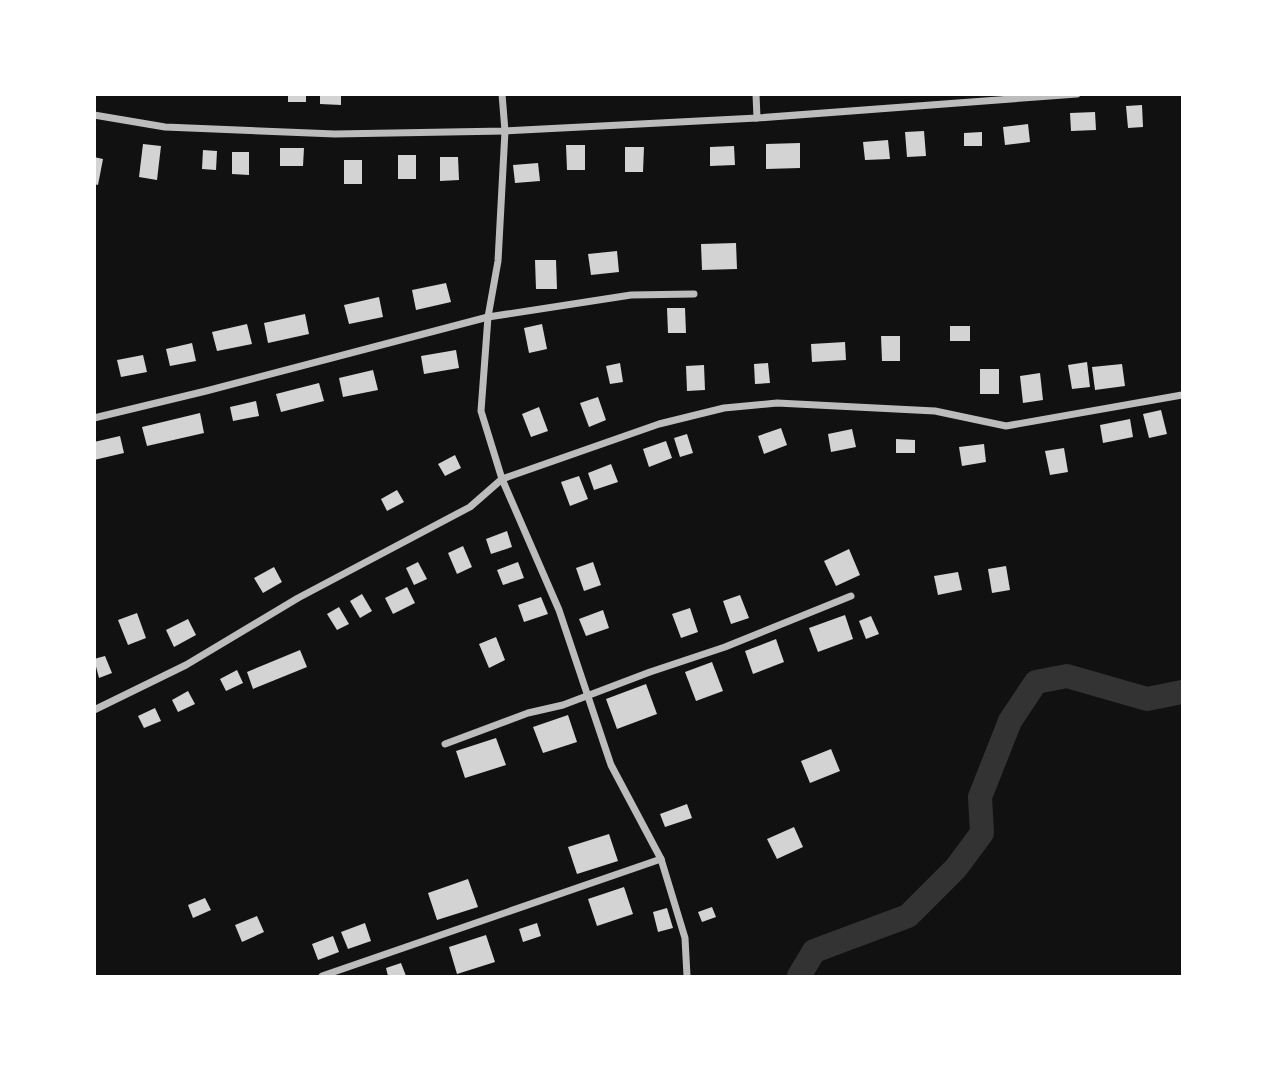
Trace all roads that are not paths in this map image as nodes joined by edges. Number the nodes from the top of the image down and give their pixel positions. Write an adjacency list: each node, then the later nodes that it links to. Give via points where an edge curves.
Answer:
1 (502, 94): 6 (street)
2 (756, 94): 5 (street)
3 (1077, 94): 5 (street)
4 (94, 115): 6 (street, via 165,127 335,134)
5 (757, 118): 6 (street)
6 (505, 131): 8 (street, via 498,261)
7 (694, 294): 8 (street, via 631,295)
8 (488, 317): 10 (street); 11 (street, via 481,411)
9 (1182, 395): 11 (street, via 1006,426 935,411 777,403 724,408 659,424)
10 (94, 418)
11 (502, 479): 13 (street, via 559,610); 14 (street, via 470,507 298,598 187,665)
12 (850, 596): 13 (street, via 725,647)
13 (586, 695): 15 (street); 16 (street, via 611,765)
14 (94, 710)
15 (444, 744)
16 (661, 859): 17 (street); 18 (street, via 685,938)
17 (322, 976)
18 (687, 976)

